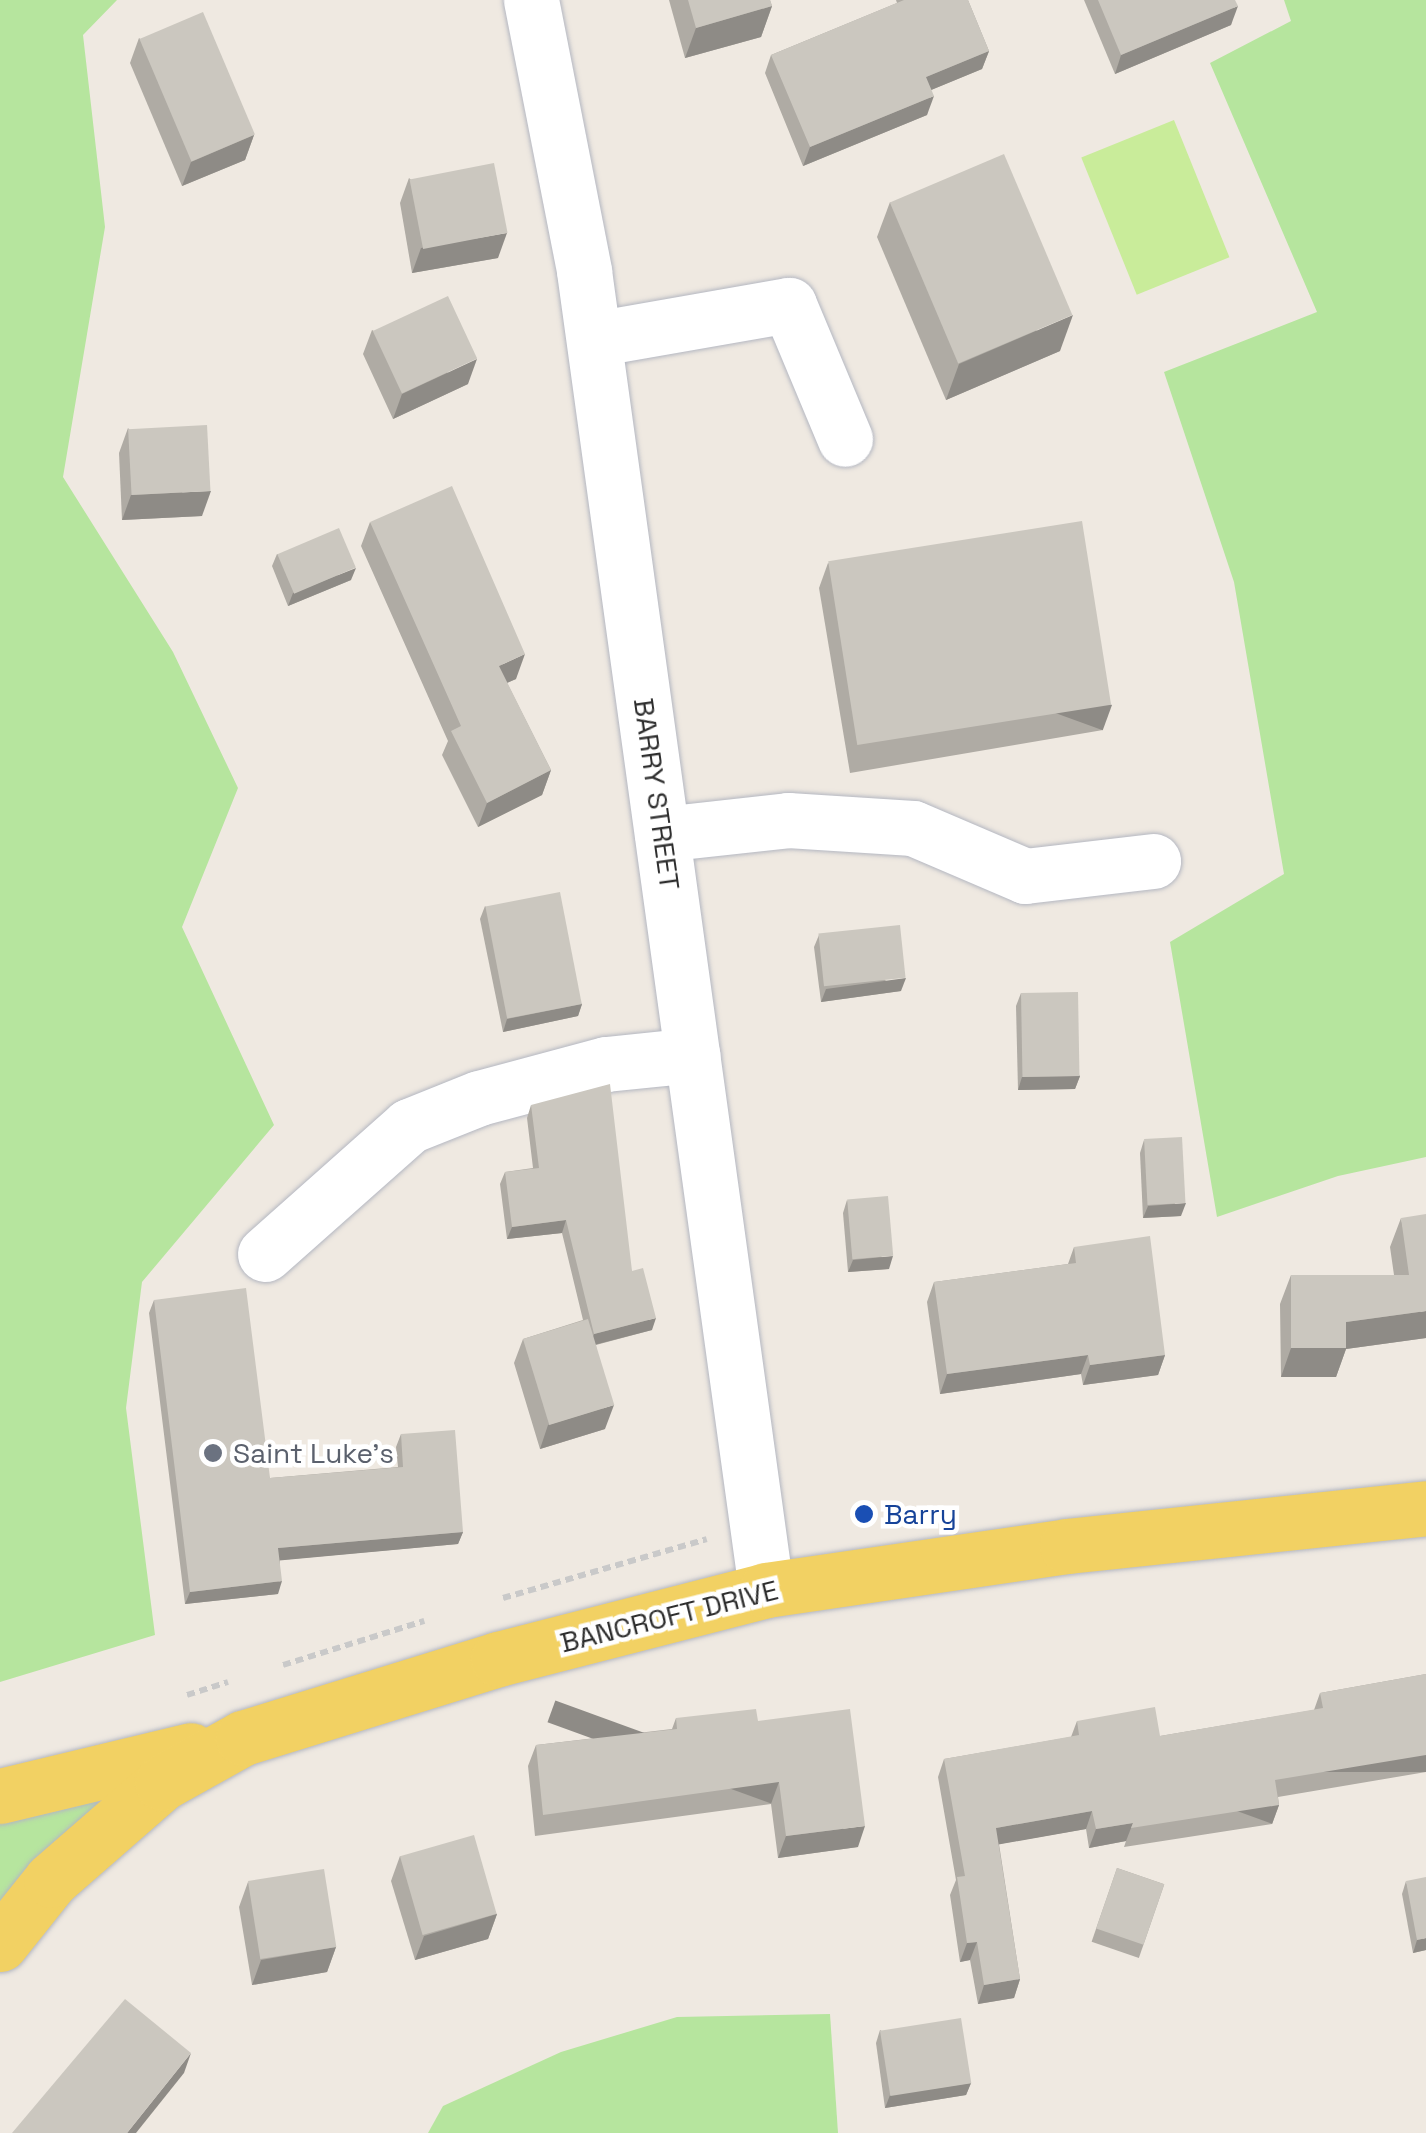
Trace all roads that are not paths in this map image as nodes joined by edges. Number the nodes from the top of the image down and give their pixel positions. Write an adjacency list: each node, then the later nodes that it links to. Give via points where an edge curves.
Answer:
1 (530, 0): 2 (street, BARRY STREET)
2 (594, 339): 3 (street, via 788,304); 4 (street, BARRY STREET)
3 (845, 439)
4 (662, 834): 5 (street, via 788,820 913,828 1024,876); 6 (street, BARRY STREET)
5 (1153, 861)
6 (693, 1055): 7 (street, via 606,1064 478,1098 409,1126); 9 (street, BARRY STREET)
7 (265, 1254)
8 (1426, 1508): 9 (main road, BANCROFT DRIVE, via 1067,1546)
9 (766, 1590): 10 (main road, BANCROFT DRIVE, via 636,1620)
10 (243, 1738): 11 (main road); 12 (main road, BANCROFT DRIVE, via 148,1794 51,1880)
11 (0, 1796)
12 (0, 1944)

